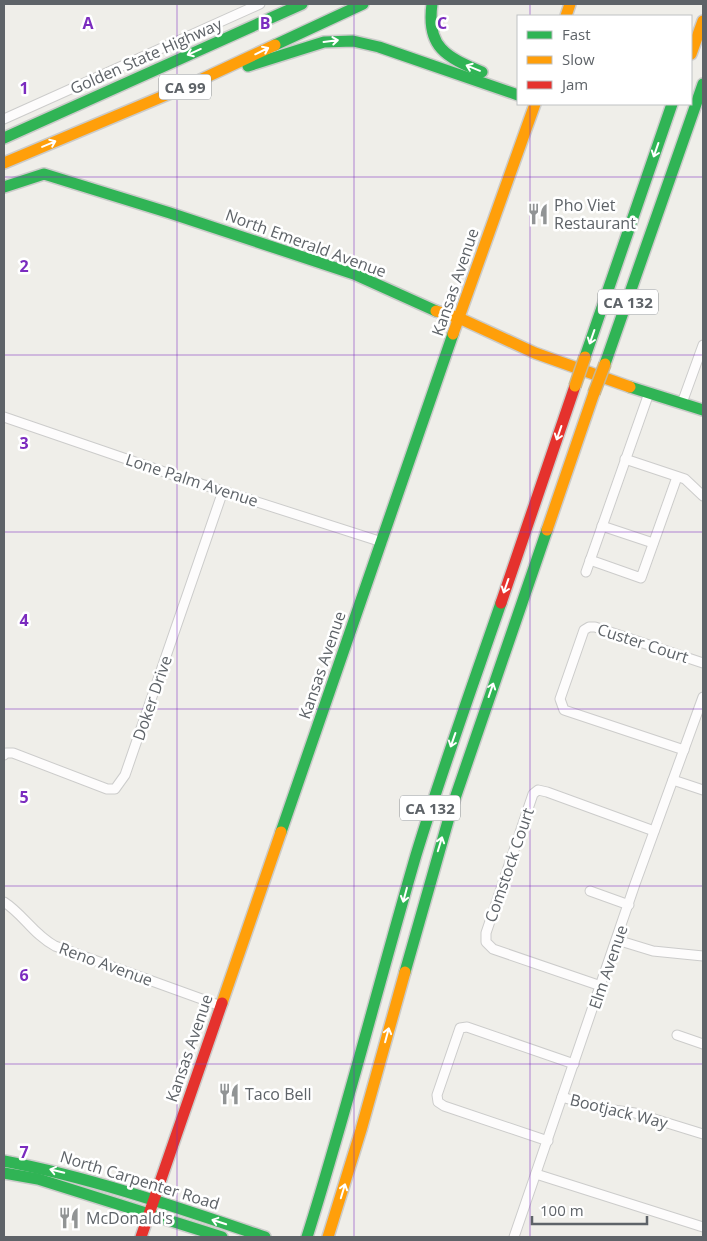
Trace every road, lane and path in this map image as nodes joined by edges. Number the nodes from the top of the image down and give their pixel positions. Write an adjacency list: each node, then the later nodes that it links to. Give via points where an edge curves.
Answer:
1 (260, 4): 14 (street)
2 (302, 4): 15 (main road, Golden State Highway / CA 99, one-way to 15)
3 (363, 4): 9 (main road, CA 99, one-way to 3)
4 (432, 4): 8 (main road, one-way to 4, via 448,56 432,35)
5 (703, 21): 6 (main road)
6 (692, 51)
7 (703, 84): 18 (main road)
8 (517, 86)
9 (184, 87): 10 (main road, one-way to 10, via 338,40 373,45); 16 (main road, CA 99, one-way to 9)
10 (517, 94)
11 (535, 105): 19 (main road, Kansas Avenue)
12 (672, 105): 63 (main road, CA 132, one-way to 63, bridge, via 434,797)
13 (703, 107): 18 (main road, CA 132)
14 (4, 119)
15 (4, 138)
16 (4, 163)
17 (4, 186): 19 (main road, North Emerald Avenue, via 44,174 354,274 433,310)
18 (641, 263): 64 (main road, CA 132, one-way to 18, bridge, via 354,1158 452,807)
19 (459, 318): 21 (main road, North Emerald Avenue, via 535,353); 30 (main road, Kansas Avenue)
20 (703, 346): 22 (street)
21 (649, 393): 22 (main road, North Emerald Avenue); 25 (street)
22 (682, 403): 23 (main road, North Emerald Avenue)
23 (703, 410)
24 (4, 417): 27 (street, Lone Palm Avenue)
25 (625, 459): 26 (street); 29 (street)
26 (677, 477): 28 (street, via 686,479); 31 (street)
27 (223, 491): 30 (street, Lone Palm Avenue); 37 (street, Doker Drive, via 125,775 115,789 107,789 13,753)
28 (703, 496)
29 (602, 526): 31 (street); 32 (street)
30 (382, 542): 47 (main road, Kansas Avenue)
31 (653, 543): 32 (street, via 641,578)
32 (590, 560): 33 (street)
33 (586, 572)
34 (703, 663): 36 (street, Custer Court, via 589,627 584,630 560,699 564,710)
35 (703, 697): 36 (street, Elm Avenue)
36 (684, 750): 38 (street, Elm Avenue)
37 (4, 755)
38 (673, 780): 39 (street); 40 (street, Elm Avenue)
39 (703, 790)
40 (654, 831): 43 (street, Elm Avenue); 46 (street, Comstock Court, via 548,792 538,790 533,794 486,942 493,949)
41 (590, 891): 43 (street)
42 (4, 902): 47 (street, Reno Avenue, via 55,946)
43 (629, 905): 44 (street, Elm Avenue)
44 (617, 940): 45 (street, via 654,951); 46 (street, Elm Avenue)
45 (703, 956)
46 (601, 986): 50 (street, Elm Avenue)
47 (221, 1006): 57 (main road, Kansas Avenue)
48 (677, 1036): 49 (street)
49 (703, 1044)
50 (574, 1064): 51 (street, Elm Avenue); 53 (street, via 467,1027 460,1028 437,1095 438,1102 444,1106)
51 (562, 1097): 52 (street, Bootjack Way, via 599,1108 635,1112); 53 (street, Elm Avenue)
52 (703, 1134)
53 (548, 1140): 56 (street, Elm Avenue)
54 (4, 1161): 57 (main road, North Carpenter Road, one-way to 54, via 74,1175)
55 (4, 1173): 58 (main road, North Carpenter Road, via 38,1179)
56 (536, 1174): 59 (street); 65 (street, Elm Avenue)
57 (154, 1201): 58 (main road, Kansas Avenue); 62 (main road, North Carpenter Road, one-way to 57)
58 (150, 1214): 60 (main road, Kansas Avenue); 61 (main road, North Carpenter Road)
59 (703, 1227)
60 (142, 1237)
61 (222, 1237)
62 (266, 1237)
63 (307, 1237)
64 (328, 1237)
65 (514, 1237)

